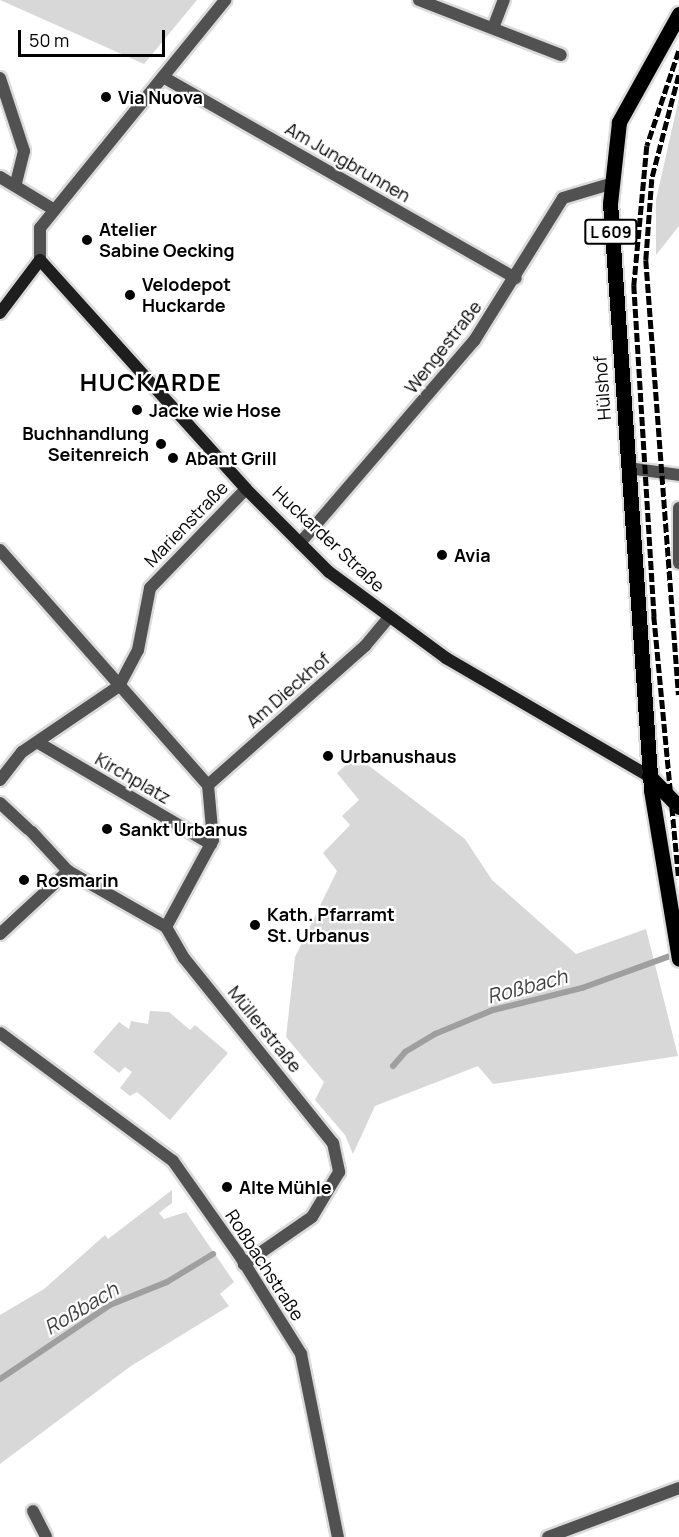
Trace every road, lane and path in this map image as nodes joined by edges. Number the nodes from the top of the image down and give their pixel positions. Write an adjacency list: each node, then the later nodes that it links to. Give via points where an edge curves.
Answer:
1 (225, 0): 7 (street)
2 (419, 0): 5 (street)
3 (504, 0): 5 (street)
4 (679, 14): 11 (main road, Hülshof / L 609, via 619,122)
5 (493, 28): 6 (street)
6 (561, 55)
7 (163, 77): 12 (street); 14 (street, Am Jungbrunnen)
8 (0, 78): 10 (street, via 24,151)
9 (0, 177): 10 (street)
10 (16, 184): 12 (street)
11 (610, 184): 14 (street, Wengestraße, via 564,198); 16 (main road, Hülshof / L 609)
12 (53, 209): 13 (street, via 40,228)
13 (40, 260): 15 (main road); 18 (main road, Huckarder Straße)
14 (516, 278): 20 (street, Wengestraße, via 454,367)
15 (0, 313)
16 (628, 468): 17 (street); 26 (main road, Hülshof / L 609)
17 (679, 475)
18 (246, 489): 20 (main road, Huckarder Straße); 24 (street, Marienstraße, via 150,588 138,650)
19 (679, 508): 22 (street)
20 (300, 543): 23 (main road, Huckarder Straße)
21 (0, 550): 24 (street)
22 (679, 563)
23 (388, 619): 26 (main road, Huckarder Straße); 28 (street, Am Dieckhof, via 365,646)
24 (119, 686): 25 (street); 28 (street)
25 (37, 742): 27 (street); 31 (street, Kirchplatz)
26 (649, 776): 30 (main road, Huckarder Straße); 35 (main road, L 609)
27 (0, 780)
28 (208, 784): 31 (street)
29 (0, 803): 32 (street)
30 (679, 807)
31 (211, 844): 33 (street)
32 (68, 871): 33 (street); 34 (street)
33 (166, 927): 37 (street, Müllerstraße, via 184,958 333,1143 338,1156 339,1172 323,1206)
34 (0, 934)
35 (679, 959)
36 (0, 1033): 37 (street, Roßbachstraße, via 173,1161)
37 (244, 1264): 41 (street, Roßbachstraße, via 301,1354)
38 (679, 1488): 42 (street)
39 (33, 1511): 40 (street)
40 (46, 1537)
41 (338, 1537)
42 (548, 1537)

